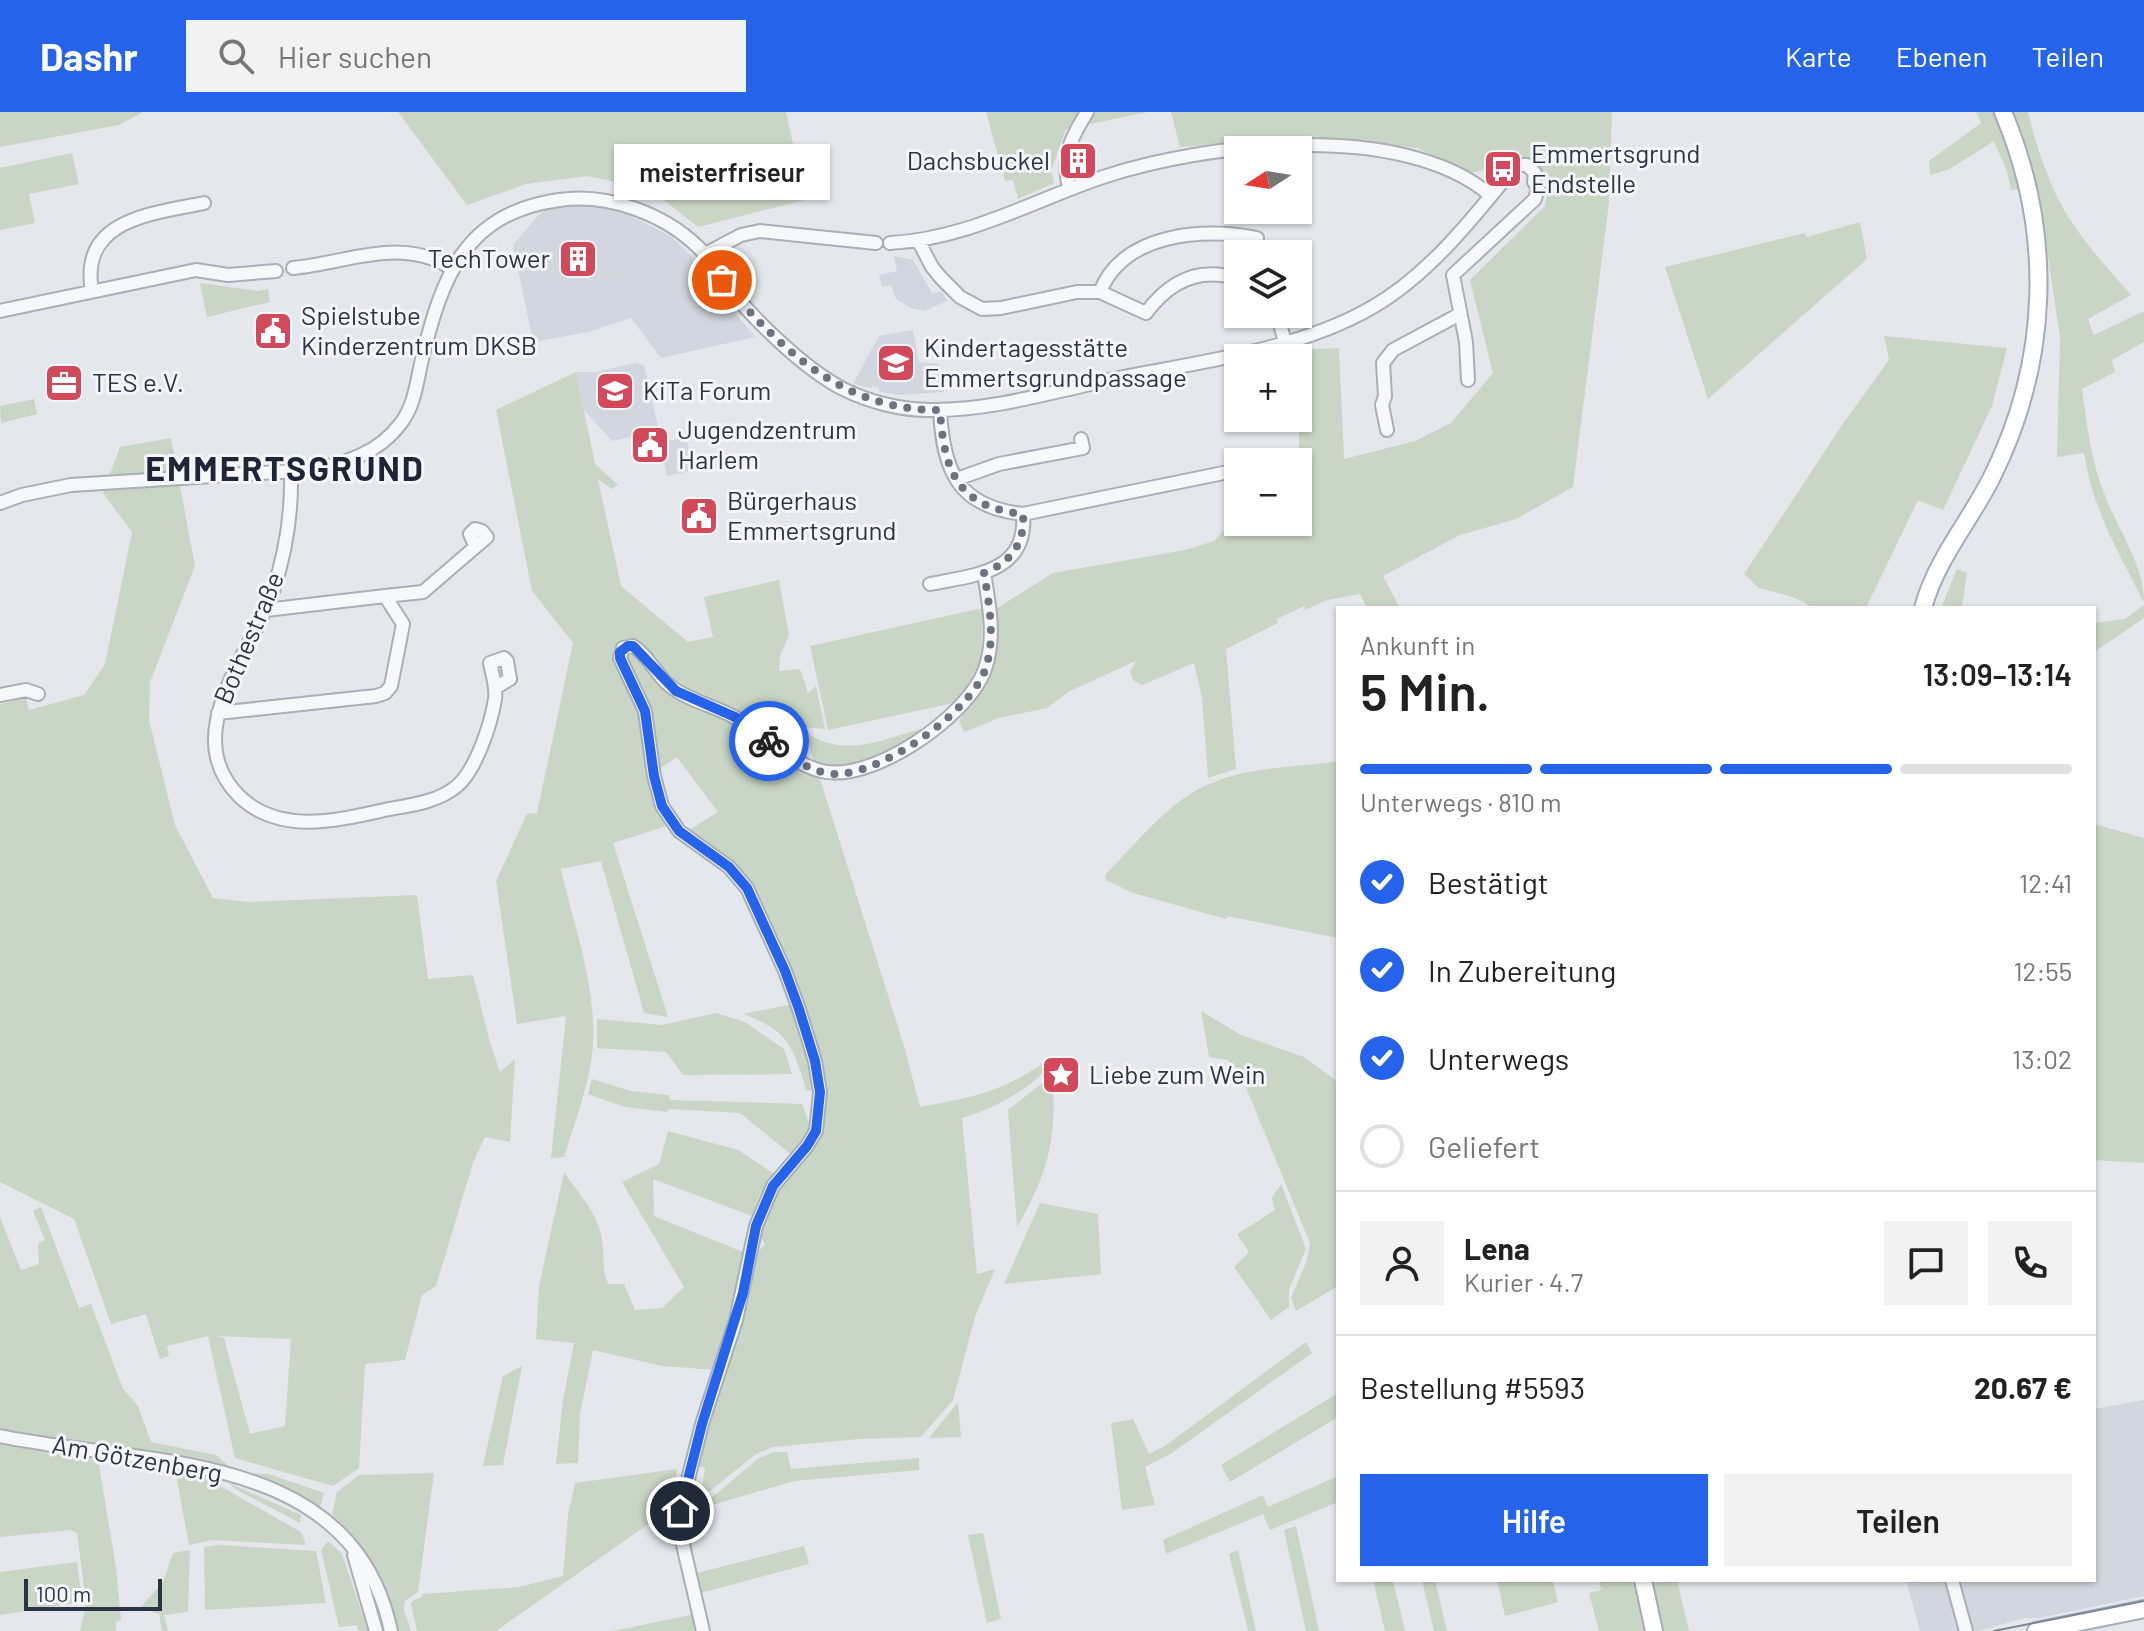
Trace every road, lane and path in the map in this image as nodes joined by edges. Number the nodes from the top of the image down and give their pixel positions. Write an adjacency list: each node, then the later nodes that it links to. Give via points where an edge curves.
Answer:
1 (1087, 112): 3 (street, via 1067,149)
2 (2003, 112): 34 (main road, via 2035,219 2040,288 2035,348 2007,445 1942,560)
3 (1069, 189): 4 (street, via 1193,154 1312,146 1434,163 1459,172); 7 (street, via 988,223)
4 (1490, 195): 18 (street, via 1516,165 1527,165 1535,173 1538,193 1531,204 1454,272); 20 (street, via 1425,267 1385,299 1341,323)
5 (204, 203): 15 (street, via 108,233 91,259)
6 (1257, 238): 16 (street, via 1214,232 1164,240 1130,256)
7 (918, 240): 9 (street); 16 (street, via 941,278 982,309)
8 (876, 243): 10 (street, via 760,231)
9 (890, 243)
10 (705, 254): 11 (street, via 654,218 613,202 584,198 559,199 513,213 481,234); 22 (street, via 738,299 826,379 879,402)
11 (454, 263): 12 (street, via 401,251); 25 (street, via 436,304 411,405 400,425 359,457)
12 (293, 268)
13 (276, 271): 15 (street, via 228,275 196,270)
14 (1224, 276): 16 (street, via 1184,279 1146,313)
15 (92, 291): 17 (street)
16 (1100, 292)
17 (0, 311)
18 (1460, 314): 21 (street); 23 (street, via 1385,358 1382,405)
19 (1284, 328): 20 (street)
20 (1290, 341): 22 (street, via 997,403)
21 (1468, 380)
22 (940, 410): 27 (street, via 943,442)
23 (1387, 430)
24 (1081, 439): 27 (street, via 1083,448 1008,462)
25 (291, 472): 28 (street, via 71,485); 35 (street, Bothestraße, via 287,534)
26 (1224, 473): 29 (street)
27 (957, 479): 29 (street, via 975,501)
28 (5, 501)
29 (1023, 514): 31 (street, via 1022,536 1013,554)
30 (478, 544): 33 (street, via 423,592)
31 (984, 573): 32 (street); 47 (street, via 990,638 978,684 952,716 914,744 851,771 832,774 801,764 735,717 676,691 633,646 620,652 645,711 662,806 679,831 729,867 747,888 799,1009 820,1092 816,1131 773,1186 756,1226 743,1293 680,1511)
32 (930, 584)
33 (385, 596): 35 (street); 39 (street, via 403,624 394,680 385,693)
34 (1924, 606)
35 (266, 610): 39 (street, Bothestraße)
36 (495, 688): 39 (street, Bothestraße, via 478,754 457,786 429,801 318,822 268,815 237,794 216,751)
37 (38, 694): 38 (street, via 26,690)
38 (0, 695)
39 (218, 713)
40 (0, 1436): 41 (street, Am Götzenberg, via 216,1470 315,1512)
41 (352, 1548): 45 (street); 46 (street, Am Götzenberg, via 381,1595)
42 (1643, 1582): 48 (main road)
43 (1953, 1582): 49 (street)
44 (2144, 1609): 50 (main road)
45 (376, 1631)
46 (391, 1631)
47 (703, 1631)
48 (1654, 1631)
49 (1966, 1631)
50 (2036, 1631)

